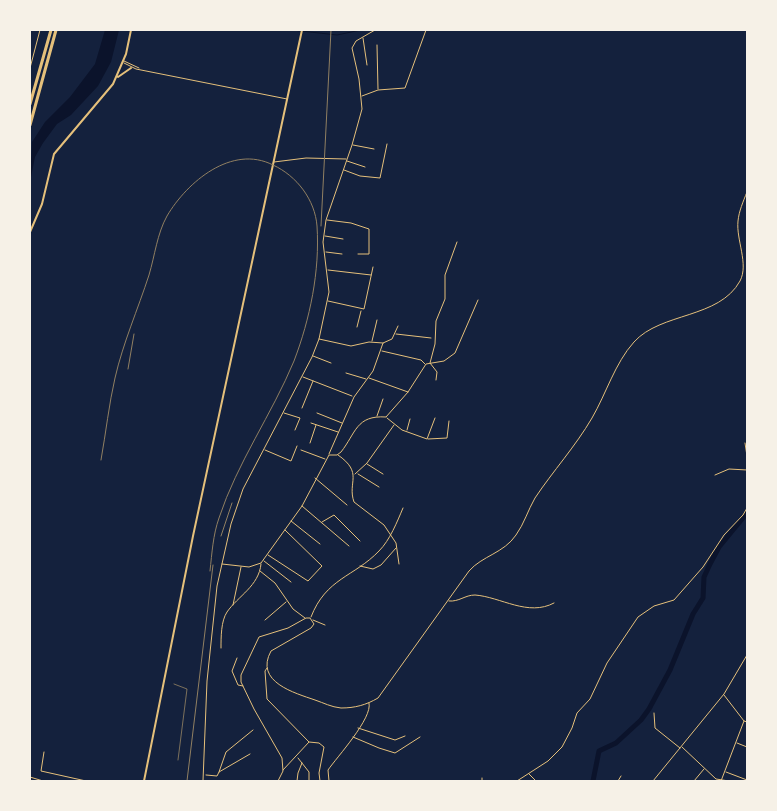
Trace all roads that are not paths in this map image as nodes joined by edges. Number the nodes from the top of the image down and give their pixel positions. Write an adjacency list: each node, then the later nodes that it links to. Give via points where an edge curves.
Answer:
1 (40, 30): 12 (street)
2 (51, 30): 19 (highway)
3 (56, 30): 20 (highway)
4 (131, 30): 10 (main road)
5 (375, 30): 8 (street)
6 (426, 30): 16 (street, via 408,84 400,90)
7 (302, 32): 18 (main road)
8 (363, 38): 11 (street); 17 (street, via 354,43 352,50)
9 (377, 45): 16 (street)
10 (124, 61): 13 (street); 14 (street); 15 (main road)
11 (367, 65)
12 (30, 68)
13 (131, 68): 14 (street); 15 (main road)
14 (142, 69): 18 (street)
15 (116, 78): 30 (main road, via 101,101 54,154 42,204)
16 (378, 90): 17 (street)
17 (362, 96): 21 (street, via 360,120)
18 (288, 99): 25 (main road)
19 (30, 104)
20 (30, 125)
21 (352, 144): 23 (street); 24 (street)
22 (387, 144): 27 (street, via 380,178)
23 (374, 149)
24 (346, 160): 25 (street, via 306,158); 26 (street); 27 (street)
25 (274, 162): 163 (main road)
26 (365, 166)
27 (343, 170): 29 (street)
28 (747, 192): 118 (street, via 738,221 743,266 741,279 734,289 723,298 648,330 634,342 588,424 535,499 516,535 505,548 473,566)
29 (326, 220): 31 (street); 36 (street, via 368,229 369,254)
30 (30, 232)
31 (324, 236): 32 (street); 34 (street)
32 (344, 240)
33 (457, 242): 54 (street, via 445,275 445,299 436,321)
34 (325, 252): 35 (street); 38 (street)
35 (342, 254)
36 (358, 254)
37 (373, 267): 39 (street)
38 (327, 270): 39 (street); 41 (street)
39 (372, 275): 42 (street, via 366,307)
40 (478, 300): 54 (street, via 457,350 444,361)
41 (328, 301): 42 (street); 48 (street)
42 (361, 310): 44 (street)
43 (377, 320): 49 (street)
44 (357, 326)
45 (398, 326): 46 (street)
46 (395, 334): 47 (street); 50 (street)
47 (430, 338)
48 (319, 339): 49 (street, via 351,346); 52 (street)
49 (372, 342): 50 (street)
50 (384, 343): 51 (street)
51 (381, 351): 55 (street); 58 (street)
52 (313, 356): 53 (street); 57 (street)
53 (331, 363)
54 (430, 363): 55 (street); 59 (street, via 437,372)
55 (426, 364): 61 (street)
56 (346, 373): 58 (street)
57 (302, 377): 60 (street); 65 (street)
58 (368, 378): 61 (street); 62 (street)
59 (436, 380)
60 (313, 381): 62 (street); 64 (street)
61 (408, 392): 68 (street)
62 (354, 397): 73 (street)
63 (383, 399): 67 (street)
64 (302, 408)
65 (283, 413): 76 (street, via 300,418); 83 (street)
66 (317, 413): 73 (street)
67 (376, 416): 68 (street); 86 (street, via 364,420)
68 (386, 417): 75 (street)
69 (435, 418): 79 (street)
70 (410, 419): 77 (street)
71 (449, 421): 79 (street, via 447,438)
72 (311, 423): 74 (street)
73 (343, 423): 78 (street)
74 (316, 424): 78 (street); 80 (street)
75 (395, 425): 77 (street); 89 (street)
76 (295, 430)
77 (407, 430): 79 (street)
78 (339, 432): 85 (street)
79 (427, 439)
80 (310, 443)
81 (745, 443): 87 (street)
82 (297, 446): 83 (street, via 291,461)
83 (263, 449): 112 (street, via 240,498)
84 (301, 450): 88 (street)
85 (329, 455): 86 (street); 88 (street)
86 (337, 455): 91 (street)
87 (747, 456)
88 (326, 459): 95 (street)
89 (366, 463): 92 (street); 93 (street)
90 (747, 470): 94 (street, via 726,469)
91 (354, 474): 92 (street); 104 (street, via 354,502 381,522)
92 (357, 474): 96 (street)
93 (383, 474)
94 (715, 475)
95 (315, 478): 97 (street); 98 (street)
96 (379, 487)
97 (347, 505)
98 (302, 506): 101 (street); 102 (street)
99 (403, 508): 104 (street)
100 (747, 508): 155 (street, via 674,600 654,606 638,617 607,663 590,699 577,714 562,747)
101 (291, 521): 103 (street); 106 (street)
102 (321, 522): 105 (street, via 334,515); 107 (street)
103 (284, 529): 109 (street); 109 (street, via 322,566 309,580)
104 (390, 534): 108 (street); 114 (street, via 378,552)
105 (360, 541)
106 (320, 544)
107 (349, 546)
108 (396, 546): 113 (street); 114 (street, via 381,565 373,569)
109 (268, 554): 110 (street)
110 (263, 561): 111 (street); 117 (street)
111 (261, 563): 115 (street); 116 (street)
112 (222, 564): 115 (street); 156 (street, via 206,695)
113 (399, 564)
114 (360, 566): 123 (street, via 326,592 315,606)
115 (241, 567): 121 (street)
116 (260, 570): 119 (street, via 275,583); 121 (street)
117 (291, 582)
118 (448, 600): 120 (street, via 458,602 474,595 538,608); 133 (street, via 389,686)
119 (287, 602): 122 (street); 124 (street)
120 (554, 603)
121 (234, 605): 126 (street, via 226,616)
122 (306, 618): 123 (street); 131 (street, via 288,628 259,637 242,672)
123 (311, 619): 125 (street); 129 (street, via 314,624 311,628 271,651)
124 (265, 620)
125 (325, 625)
126 (221, 648)
127 (747, 654): 132 (street)
128 (237, 658): 131 (street, via 232,671 238,684)
129 (268, 667): 133 (street, via 275,682 291,693 333,707 357,707); 142 (street, via 265,671 267,699)
130 (174, 684): 149 (lane, via 187,690)
131 (244, 686): 152 (street, via 281,756)
132 (724, 694): 135 (street); 145 (street)
133 (370, 703): 137 (street, via 369,712)
134 (654, 714): 145 (street, via 655,728)
135 (744, 721): 136 (street); 143 (street)
136 (747, 722)
137 (358, 728): 139 (street); 140 (street, via 395,740)
138 (253, 730): 153 (street, via 226,752)
139 (353, 736): 141 (street, via 395,752); 169 (street, via 328,770)
140 (404, 736)
141 (420, 737)
142 (309, 742): 148 (street); 168 (street, via 324,747)
143 (736, 743): 144 (street); 154 (street)
144 (747, 747)
145 (681, 748): 151 (street); 173 (street)
146 (44, 752): 162 (street, via 41,771)
147 (250, 754): 153 (street)
148 (297, 757): 150 (street); 152 (street)
149 (178, 760)
150 (302, 763): 166 (street); 167 (street, via 309,772)
151 (705, 768): 159 (street); 174 (street)
152 (283, 771): 165 (street)
153 (219, 772): 156 (street, via 217,776)
154 (725, 772): 159 (street); 160 (street)
155 (529, 774): 170 (street); 171 (street)
156 (204, 775): 164 (street)
157 (621, 776): 172 (street)
158 (30, 777): 161 (street)
159 (722, 780): 175 (street)
160 (747, 780)
161 (43, 781)
162 (86, 781)
163 (144, 781)
164 (204, 781)
165 (278, 781)
166 (298, 781)
167 (309, 781)
168 (320, 781)
169 (329, 781)
170 (517, 781)
171 (536, 781)
172 (618, 781)
173 (652, 781)
174 (694, 781)
175 (729, 781)

